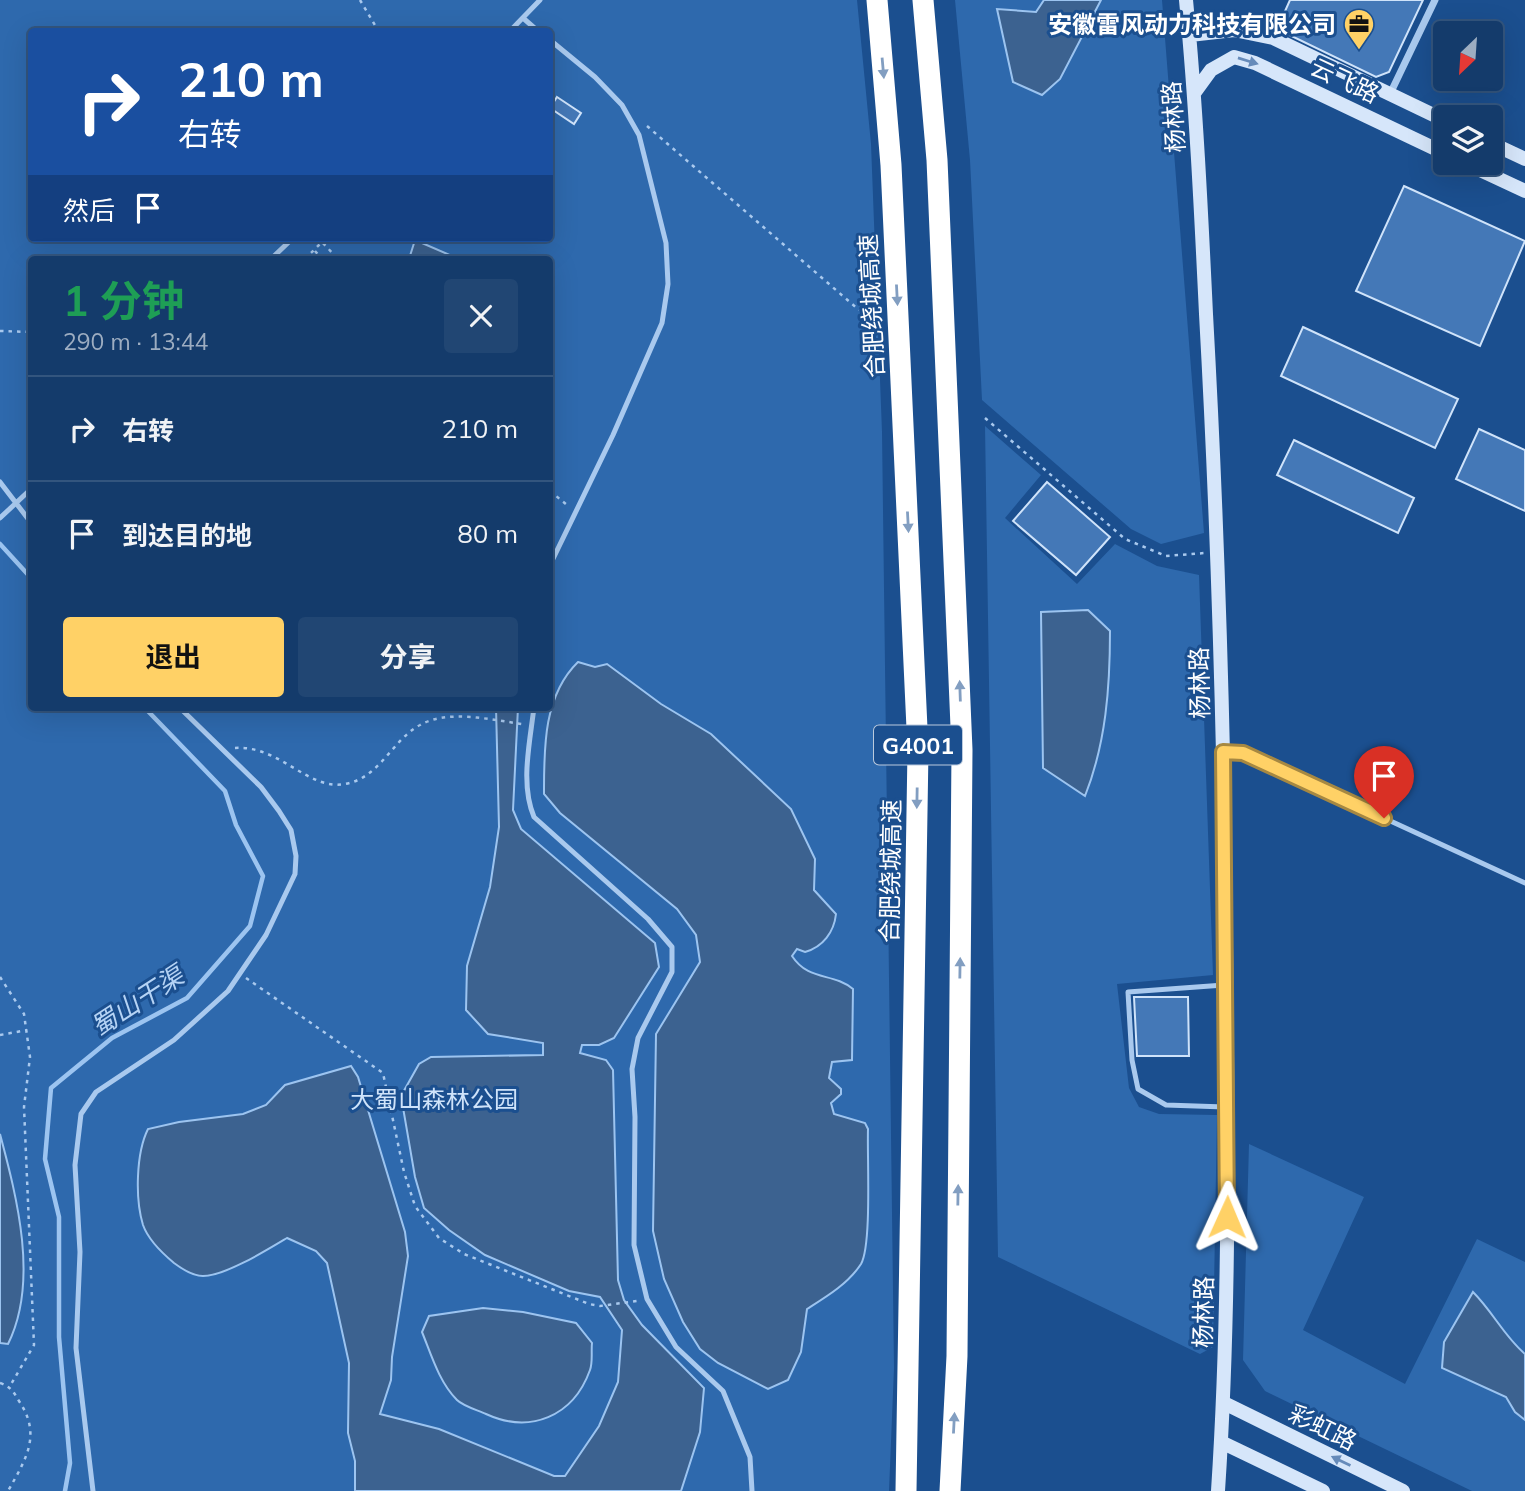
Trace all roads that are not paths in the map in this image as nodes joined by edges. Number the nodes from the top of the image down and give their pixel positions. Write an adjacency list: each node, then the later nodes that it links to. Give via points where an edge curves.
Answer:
1 (540, 0): 6 (lane)
2 (877, 0): 37 (highway, 合肥绕城高速 / G4001, one-way to 37, via 891,165 918,750)
3 (923, 0): 38 (highway, G4001, one-way to 3, via 957,1356 962,750 937,160)
4 (1186, 0): 9 (street, 杨林路)
5 (1435, 0): 12 (street)
6 (523, 19): 7 (lane); 8 (lane)
7 (513, 28)
8 (534, 28)
9 (1190, 36): 11 (street, 杨林路); 12 (street, 云飞路, via 1234,30 1273,38)
10 (553, 42): 26 (lane, via 622,105 639,135 666,243 668,284 662,323)
11 (1195, 92): 14 (street, 云飞路, one-way to 14, via 1211,70 1234,57); 29 (street, 杨林路, via 1219,552)
12 (1390, 95): 13 (street, 云飞路)
13 (1433, 115)
14 (1433, 147)
15 (1503, 149): 16 (street)
16 (1525, 159)
17 (1491, 175): 18 (street)
18 (1525, 191)
19 (289, 242): 20 (lane)
20 (274, 256)
21 (0, 482): 23 (lane)
22 (28, 492): 23 (lane)
23 (16, 503): 24 (lane); 25 (lane)
24 (1, 517)
25 (28, 519)
26 (553, 559)
27 (183, 711): 35 (lane, via 279,811 291,830 295,874 284,903 228,991 174,1040 96,1092 81,1114 75,1165 80,1252 76,1348)
28 (534, 711): 36 (lane, via 527,769 534,817 648,919 673,950 672,972 638,1038 632,1069 634,1245 647,1299 676,1347 723,1391 750,1457)
29 (1223, 752): 30 (lane, via 1243,753); 31 (street, 杨林路)
30 (1525, 883)
31 (1226, 985): 32 (street, 杨林路); 32 (lane, via 1128,992 1138,1089 1166,1105)
32 (1228, 1107): 33 (street, 杨林路)
33 (1224, 1404): 34 (street, 杨林路); 41 (street, 彩虹路, one-way to 33)
34 (1222, 1442): 39 (street, 杨林路); 40 (street)
35 (93, 1491)
36 (752, 1491)
37 (906, 1491)
38 (950, 1491)
39 (1218, 1491)
40 (1323, 1491)
41 (1403, 1491)

